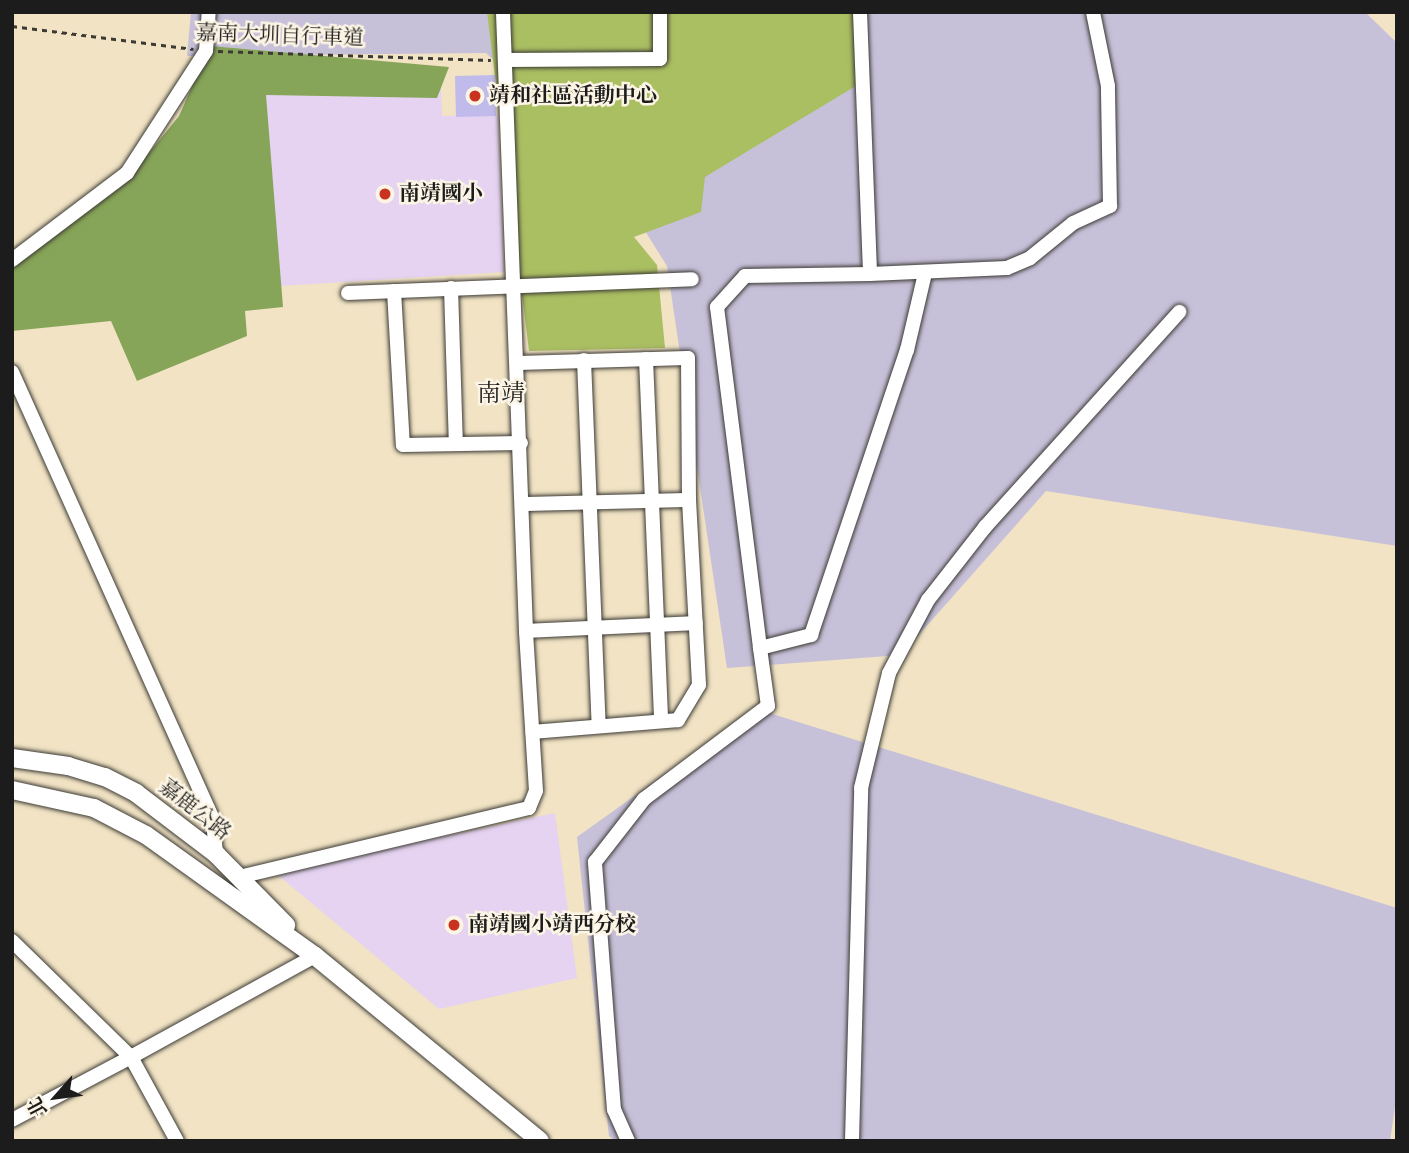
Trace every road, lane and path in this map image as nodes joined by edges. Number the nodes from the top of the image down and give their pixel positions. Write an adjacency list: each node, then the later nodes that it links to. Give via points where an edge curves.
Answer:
1 (209, 12): 7 (lane)
2 (503, 12): 8 (lane)
3 (660, 12): 8 (lane, via 660,59)
4 (860, 12): 11 (lane)
5 (1093, 12): 10 (lane, via 1108,86 1110,206 1073,223 1021,263 1007,268)
6 (12, 26): 7 (path, 嘉南大圳自行車道)
7 (206, 51): 8 (path, 嘉南大圳自行車道); 9 (lane, via 127,173)
8 (505, 60): 13 (lane)
9 (12, 260)
10 (925, 272): 11 (lane); 32 (lane, via 907,350 811,635)
11 (870, 274): 32 (lane, via 745,276 717,307)
12 (692, 279): 13 (lane)
13 (514, 285): 14 (lane); 20 (lane)
14 (451, 288): 15 (lane); 23 (lane)
15 (394, 291): 16 (lane); 23 (lane, via 403,445)
16 (348, 293)
17 (1179, 312): 47 (lane, via 985,527 928,600 889,673 861,788)
18 (646, 359): 19 (lane); 24 (lane, via 688,358); 25 (lane)
19 (584, 360): 20 (lane); 26 (lane)
20 (517, 363): 22 (lane)
21 (12, 372): 38 (lane, via 213,820)
22 (521, 443): 23 (lane); 27 (lane)
23 (456, 444)
24 (689, 500): 25 (lane); 28 (lane)
25 (653, 501): 26 (lane); 29 (lane)
26 (590, 502): 27 (lane); 30 (lane)
27 (523, 504): 31 (lane)
28 (696, 623): 29 (lane); 33 (lane, via 699,685 678,720)
29 (659, 624): 30 (lane); 33 (lane)
30 (594, 627): 31 (lane); 34 (lane)
31 (526, 631): 35 (lane)
32 (760, 648): 46 (lane, via 768,706 643,799 595,862 614,1110)
33 (661, 721): 34 (lane)
34 (599, 726): 35 (lane)
35 (531, 733): 39 (lane, via 536,791 530,807)
36 (12, 758): 38 (main road, 嘉鹿公路, via 68,766 106,778 136,793)
37 (12, 790): 41 (main road, 嘉鹿公路, via 114,816)
38 (216, 854): 39 (main road, 嘉鹿公路)
39 (239, 877): 41 (main road, 嘉鹿公路)
40 (12, 941): 42 (lane)
41 (316, 956): 42 (lane); 45 (main road, 嘉鹿公路)
42 (131, 1057): 43 (lane); 44 (lane)
43 (12, 1120)
44 (177, 1141)
45 (540, 1141)
46 (628, 1141)
47 (852, 1141)

